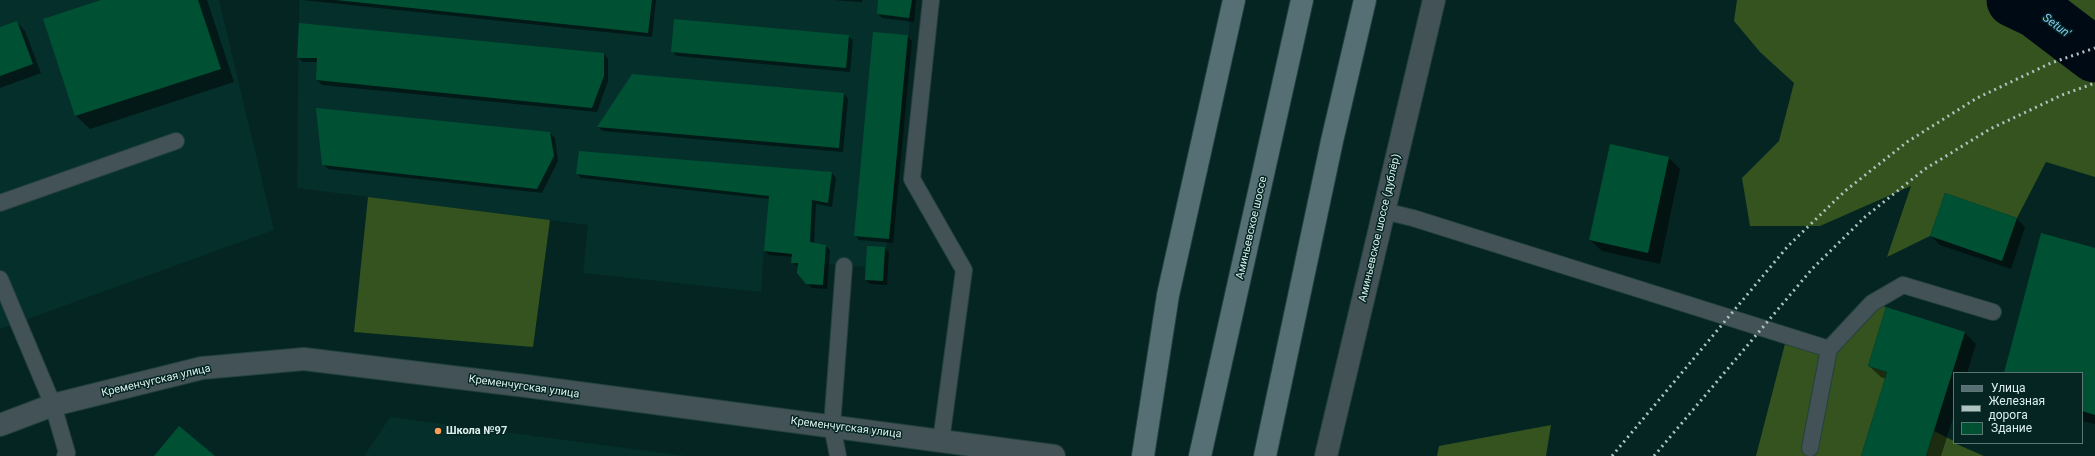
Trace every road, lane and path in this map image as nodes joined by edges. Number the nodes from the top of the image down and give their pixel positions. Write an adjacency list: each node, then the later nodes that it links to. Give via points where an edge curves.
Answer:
1 (931, 0): 16 (lane, via 912,179 964,270)
2 (1234, 0): 21 (main road, via 1168,295)
3 (1302, 0): 22 (main road, Аминьевское шоссе)
4 (1365, 0): 23 (main road, via 1332,141)
5 (1434, 0): 8 (street, Аминьевское шоссе (дублёр))
6 (176, 141): 7 (lane)
7 (0, 203)
8 (1384, 211): 12 (lane); 24 (street, Аминьевское шоссе (дублёр))
9 (844, 266): 15 (lane)
10 (0, 279): 13 (lane)
11 (1993, 312): 12 (lane, via 1903,285 1872,303)
12 (1829, 349): 17 (lane)
13 (53, 405): 14 (street, Кременчугская улица); 15 (street, Кременчугская улица, via 202,368 304,359); 18 (lane, via 67,454)
14 (0, 425)
15 (832, 426): 16 (street, Кременчугская улица); 19 (lane)
16 (941, 441): 20 (street, Кременчугская улица)
17 (1810, 448)
18 (65, 456)
19 (838, 456)
20 (1054, 456)
21 (1143, 456)
22 (1200, 456)
23 (1266, 456)
24 (1326, 456)

